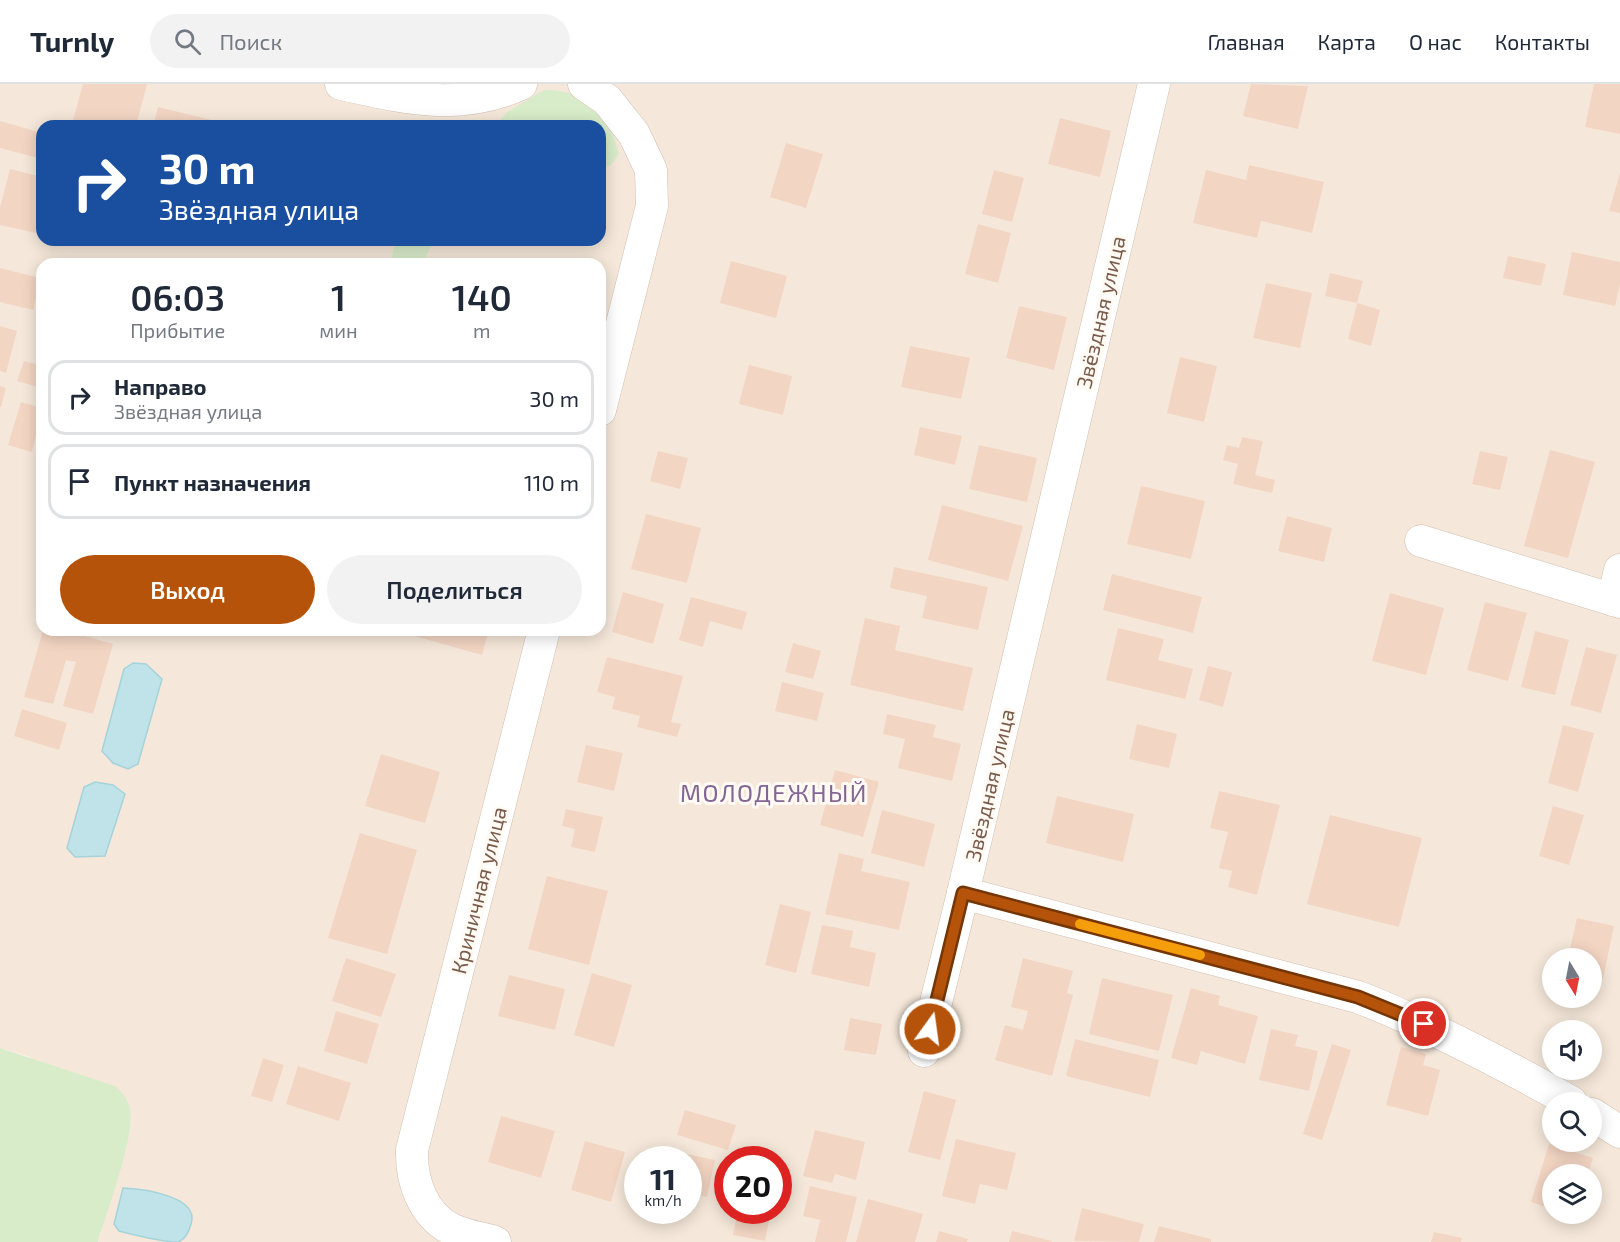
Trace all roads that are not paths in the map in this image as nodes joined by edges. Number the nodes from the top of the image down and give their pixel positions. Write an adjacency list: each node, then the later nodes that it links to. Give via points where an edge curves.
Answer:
1 (341, 84): 2 (street, via 401,98 464,101 497,95)
2 (521, 84)
3 (585, 84): 5 (street, via 607,100 634,134 651,170 652,206)
4 (1154, 84): 9 (street, Звёздная улица)
5 (606, 386)
6 (1421, 541): 7 (street)
7 (1618, 591)
8 (542, 636): 14 (street, Криничная улица, via 412,1150 413,1182 429,1209 452,1230)
9 (963, 893): 10 (street, Звёздная улица); 11 (street, via 1358,997 1436,1030)
10 (924, 1052)
11 (1552, 1092)
12 (1602, 1120): 13 (street)
13 (1620, 1132)
14 (495, 1242)

